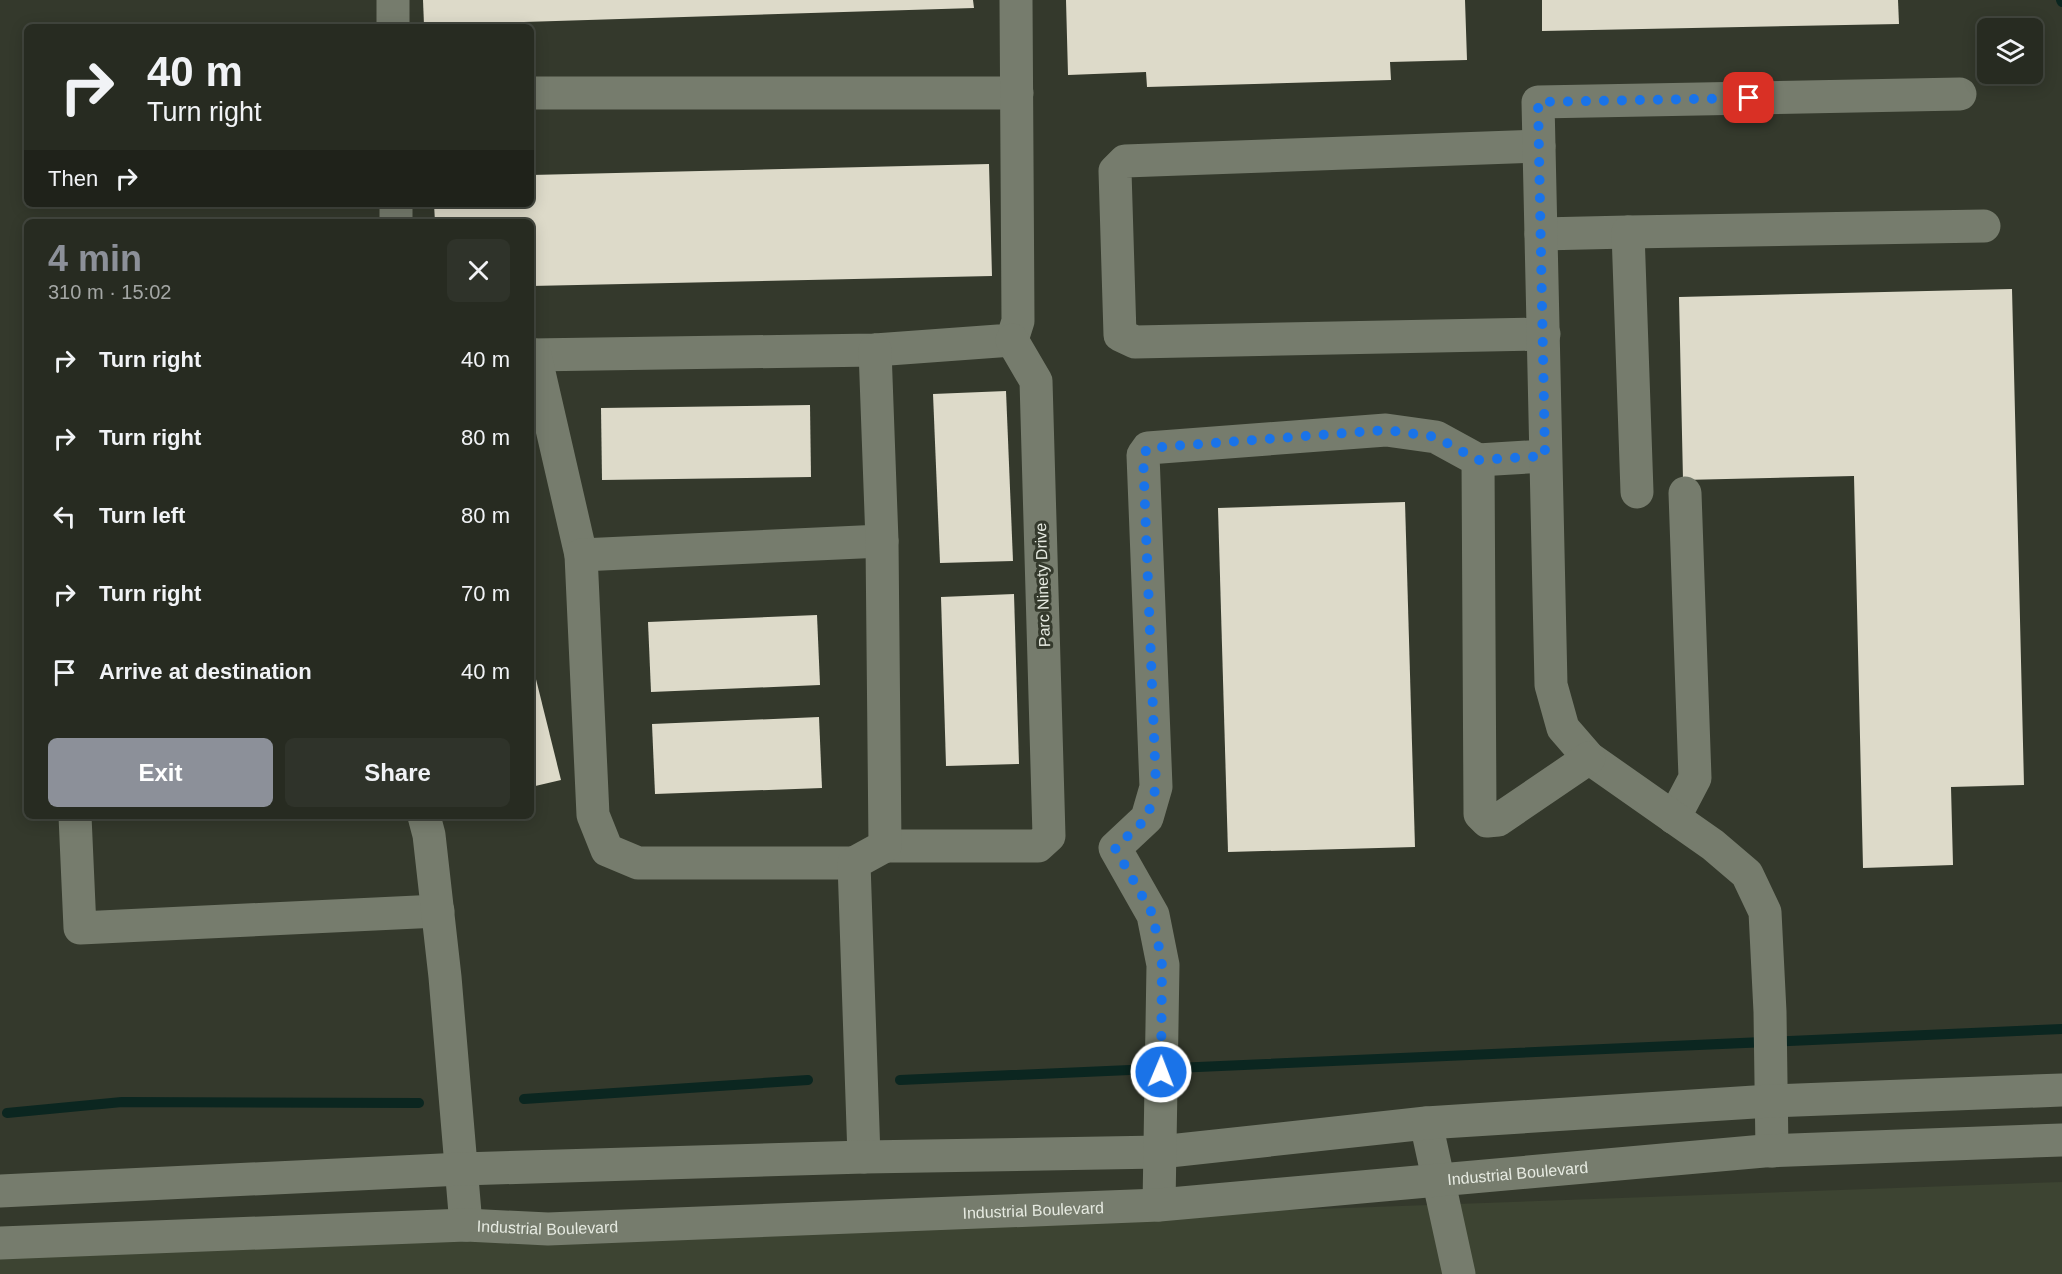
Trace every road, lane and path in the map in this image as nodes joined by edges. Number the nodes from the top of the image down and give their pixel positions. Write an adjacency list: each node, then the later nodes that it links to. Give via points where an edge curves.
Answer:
1 (393, 0): 3 (street)
2 (1016, 0): 5 (street)
3 (393, 24)
4 (534, 93): 5 (street)
5 (1017, 93): 12 (street, via 1018,321)
6 (1960, 94): 7 (street, via 1538,102)
7 (1539, 146): 10 (street); 11 (street, via 1125,161 1115,171 1120,335 1135,342)
8 (1984, 226): 9 (street)
9 (1628, 232): 10 (street); 18 (street)
10 (1541, 234): 11 (street)
11 (1544, 334): 16 (street)
12 (1012, 340): 13 (street); 26 (street, Parc Ninety Drive, via 1036,381 1049,836 1038,846)
13 (875, 350): 14 (street); 20 (street)
14 (534, 355)
15 (534, 359): 21 (street)
16 (1545, 456): 17 (street); 22 (street, via 1551,685 1563,728)
17 (1478, 460): 22 (street, via 1480,814 1487,821 1498,820); 34 (street, via 1436,437 1386,430 1148,448 1143,455 1156,787 1147,818 1115,848 1153,915 1162,965)
18 (1637, 492)
19 (1685, 493): 23 (street, via 1695,778)
20 (882, 541): 21 (street); 26 (street)
21 (581, 555): 27 (street, via 593,815 607,850 638,863)
22 (1589, 758): 23 (street)
23 (1674, 818): 29 (street, via 1747,874 1765,912)
24 (75, 819): 28 (street, via 80,928)
25 (425, 819): 28 (street)
26 (885, 846): 27 (street)
27 (854, 863): 35 (street)
28 (438, 911): 36 (street)
29 (1770, 1087): 30 (street); 31 (street); 33 (street)
30 (2062, 1090)
31 (1425, 1123): 34 (street); 37 (street)
32 (2062, 1140): 33 (street, Industrial Boulevard)
33 (1772, 1151): 37 (street, Industrial Boulevard)
34 (1160, 1152): 35 (street); 39 (street)
35 (864, 1157): 36 (street)
36 (462, 1169): 38 (street); 40 (street)
37 (1438, 1179): 39 (street, Industrial Boulevard); 42 (street)
38 (0, 1191)
39 (1159, 1205): 40 (street, Industrial Boulevard, via 548,1229)
40 (466, 1225): 41 (street, Industrial Boulevard)
41 (0, 1243)
42 (1459, 1274)

